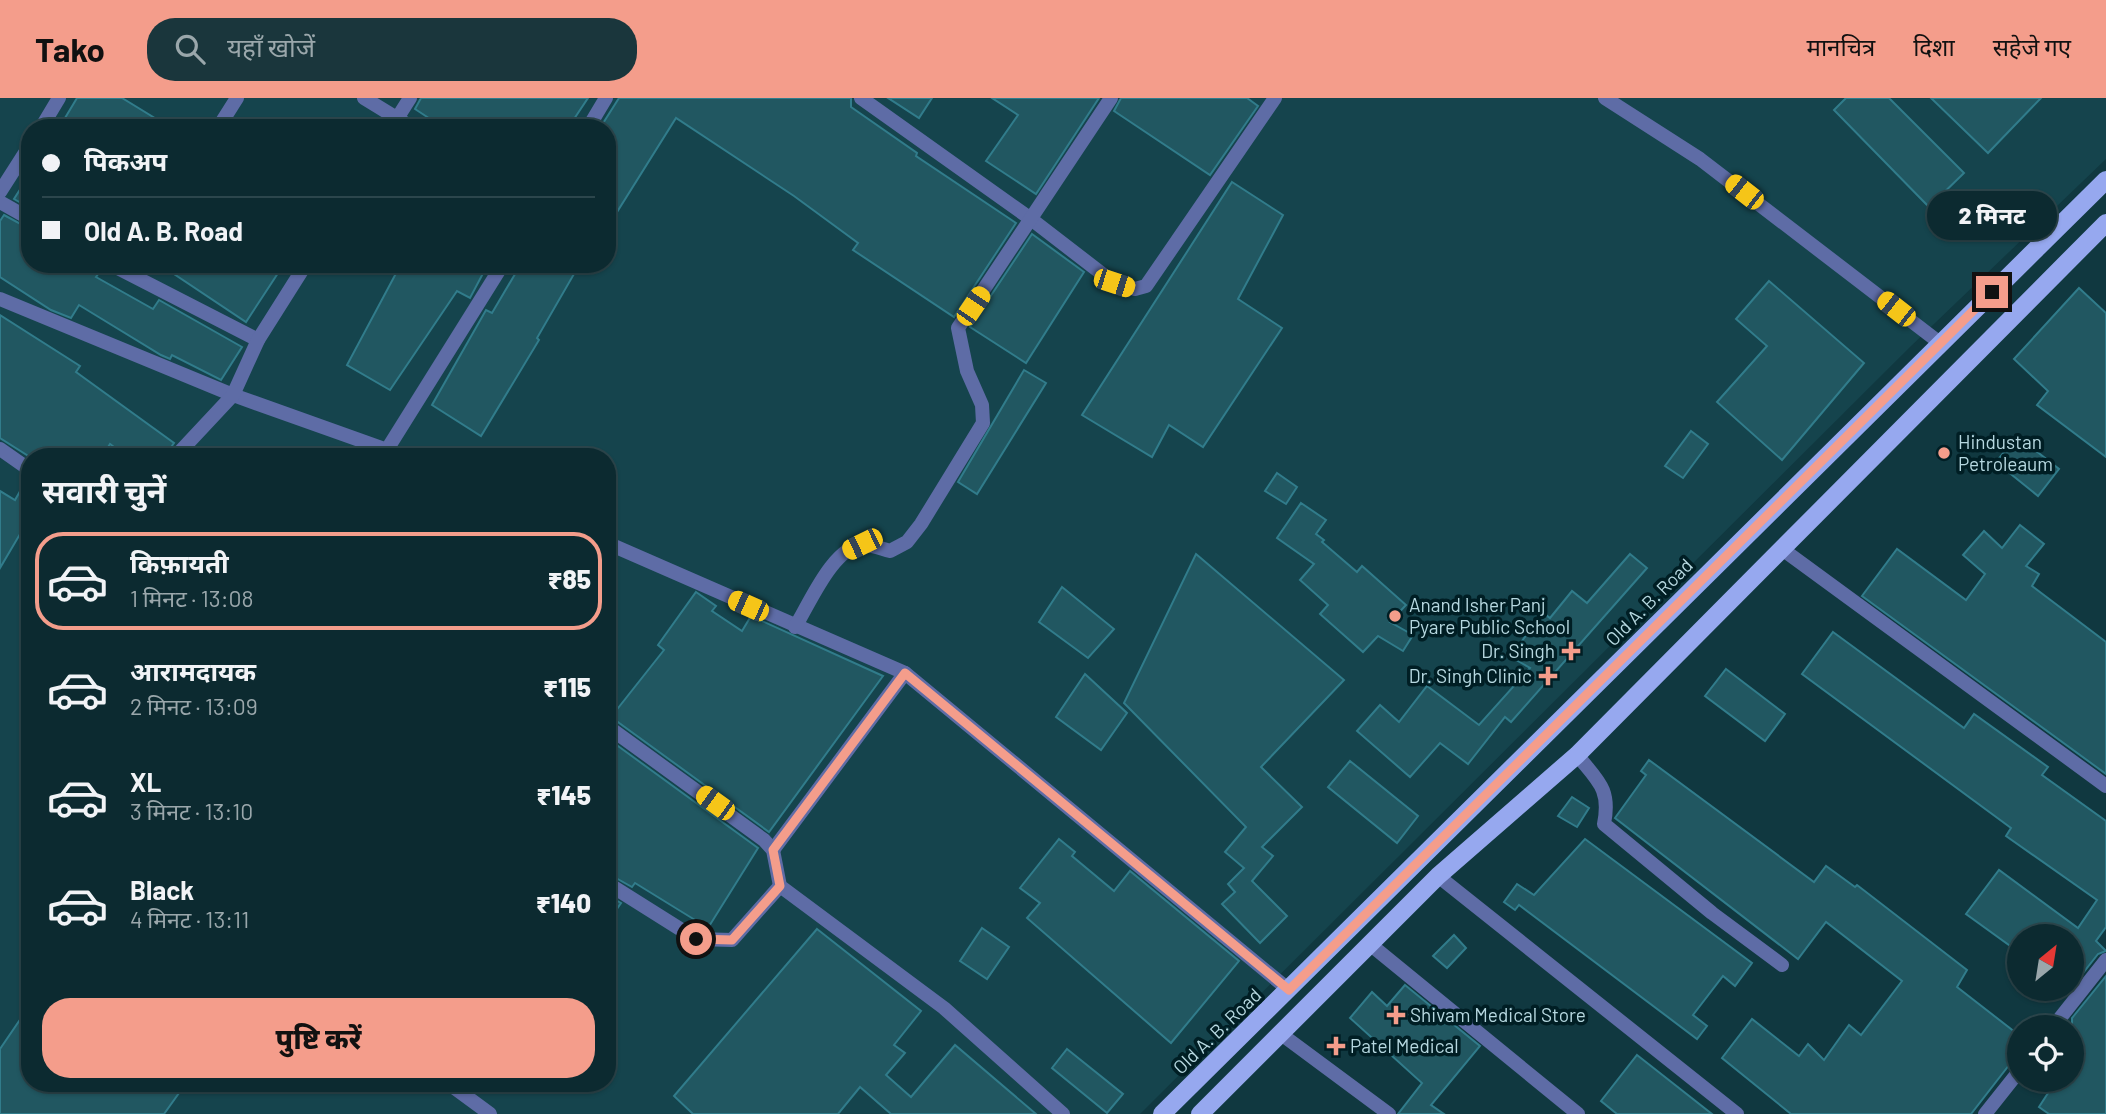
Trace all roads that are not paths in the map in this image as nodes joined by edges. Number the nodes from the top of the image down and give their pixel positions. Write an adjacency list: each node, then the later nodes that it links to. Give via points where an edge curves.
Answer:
1 (60, 98): 10 (street)
2 (237, 98): 11 (street)
3 (364, 98): 12 (street)
4 (410, 98): 13 (street)
5 (606, 98): 14 (street)
6 (861, 98): 20 (street)
7 (1111, 98): 20 (street)
8 (1275, 98): 20 (street, via 1146,286 1135,289 1114,283)
9 (1605, 98): 27 (street, via 1700,159)
10 (47, 119)
11 (224, 119)
12 (389, 119)
13 (397, 119)
14 (593, 119)
15 (21, 159): 17 (street)
16 (2106, 180): 27 (main road, Old A. B. Road)
17 (0, 192)
18 (0, 202): 19 (street)
19 (21, 214)
20 (1031, 219): 35 (street, via 958,328 967,371 982,405 983,423 970,446 907,542 890,551 862,544 845,553 830,565)
21 (2106, 223): 34 (main road)
22 (137, 273): 26 (street)
23 (300, 273): 26 (street)
24 (497, 273): 30 (street)
25 (0, 299): 28 (street)
26 (258, 340): 28 (street)
27 (1940, 343): 47 (main road, Old A. B. Road)
28 (233, 395): 29 (street); 30 (street)
29 (186, 448)
30 (388, 448)
31 (0, 449): 32 (street)
32 (21, 464)
33 (616, 547): 35 (street)
34 (1782, 549): 38 (main road); 39 (street)
35 (795, 627): 36 (street)
36 (905, 673): 40 (street); 47 (street)
37 (616, 732): 40 (street)
38 (1577, 755): 41 (main road); 46 (street, via 1604,788 1604,824)
39 (2106, 786)
40 (773, 850): 42 (street)
41 (1438, 876): 44 (main road); 58 (street)
42 (780, 886): 43 (street, via 732,940 696,939); 53 (street, via 944,1008)
43 (616, 889)
44 (1371, 945): 49 (main road); 57 (street)
45 (2106, 960): 48 (street)
46 (1782, 965)
47 (1289, 990): 54 (main road, Old A. B. Road)
48 (2062, 1015)
49 (1281, 1034): 55 (main road); 56 (street)
50 (2007, 1086): 59 (street)
51 (460, 1092): 52 (street)
52 (490, 1114)
53 (1063, 1114)
54 (1162, 1114)
55 (1200, 1114)
56 (1389, 1114)
57 (1578, 1114)
58 (1737, 1114)
59 (1985, 1114)

